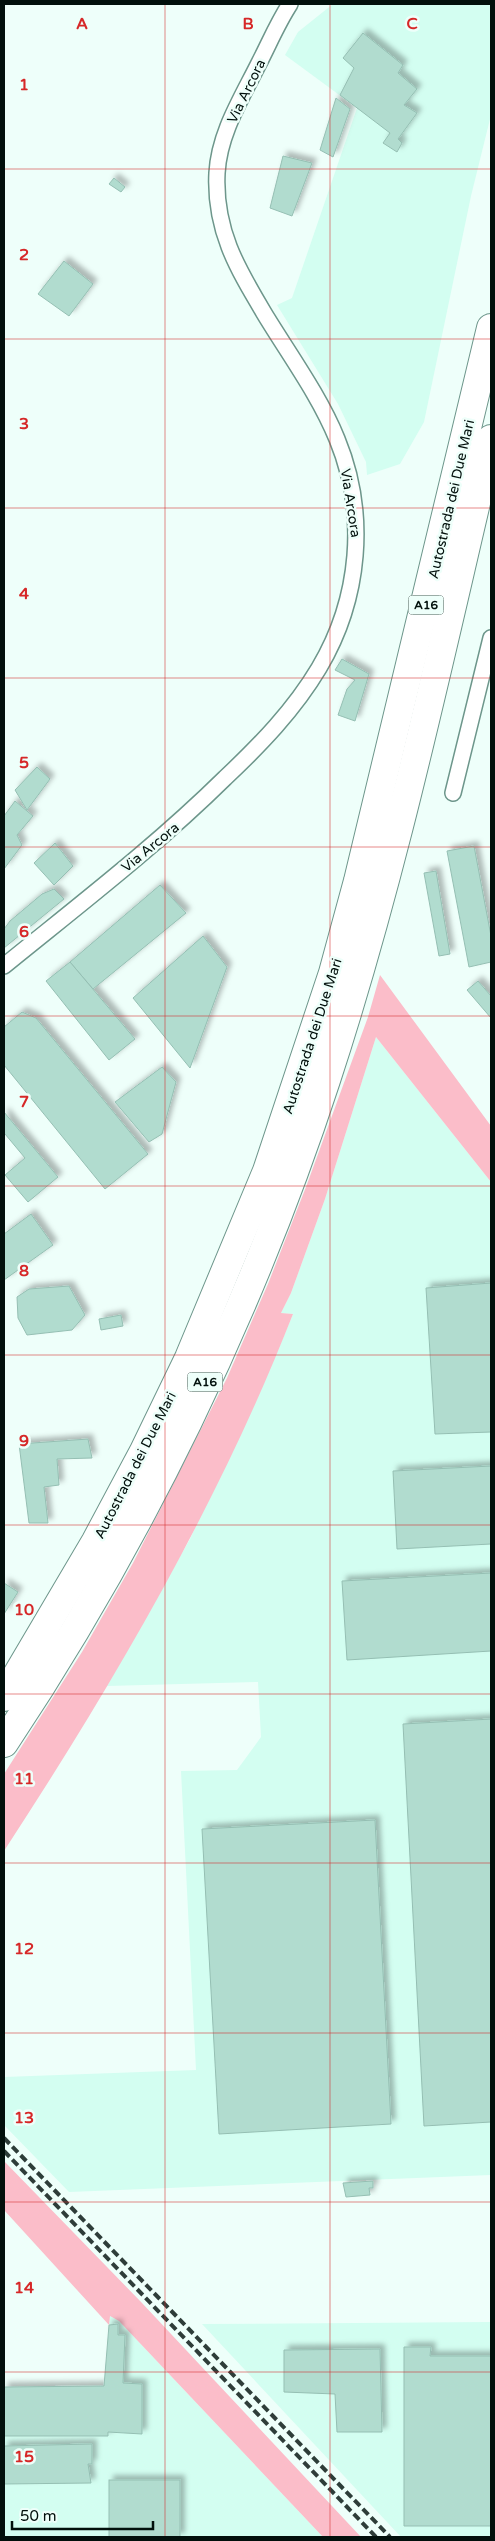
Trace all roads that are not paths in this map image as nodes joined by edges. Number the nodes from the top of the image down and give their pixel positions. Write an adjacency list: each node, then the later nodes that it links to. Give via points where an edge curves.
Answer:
1 (290, 4): 6 (street, Via Arcora, via 230,118 217,172 219,218 234,262 337,438 350,482 358,539 351,587 339,625 320,666 290,711 181,821)
2 (491, 328): 7 (highway, Autostrada dei Due Mari / A16, via 358,881 333,973 267,1171 189,1358 144,1451 96,1541)
3 (491, 439): 8 (highway, Autostrada dei Due Mari / A16, via 378,904 325,1083 290,1179 212,1370 118,1555)
4 (491, 638): 5 (street)
5 (453, 793)
6 (4, 966)
7 (4, 1697)
8 (4, 1743)

